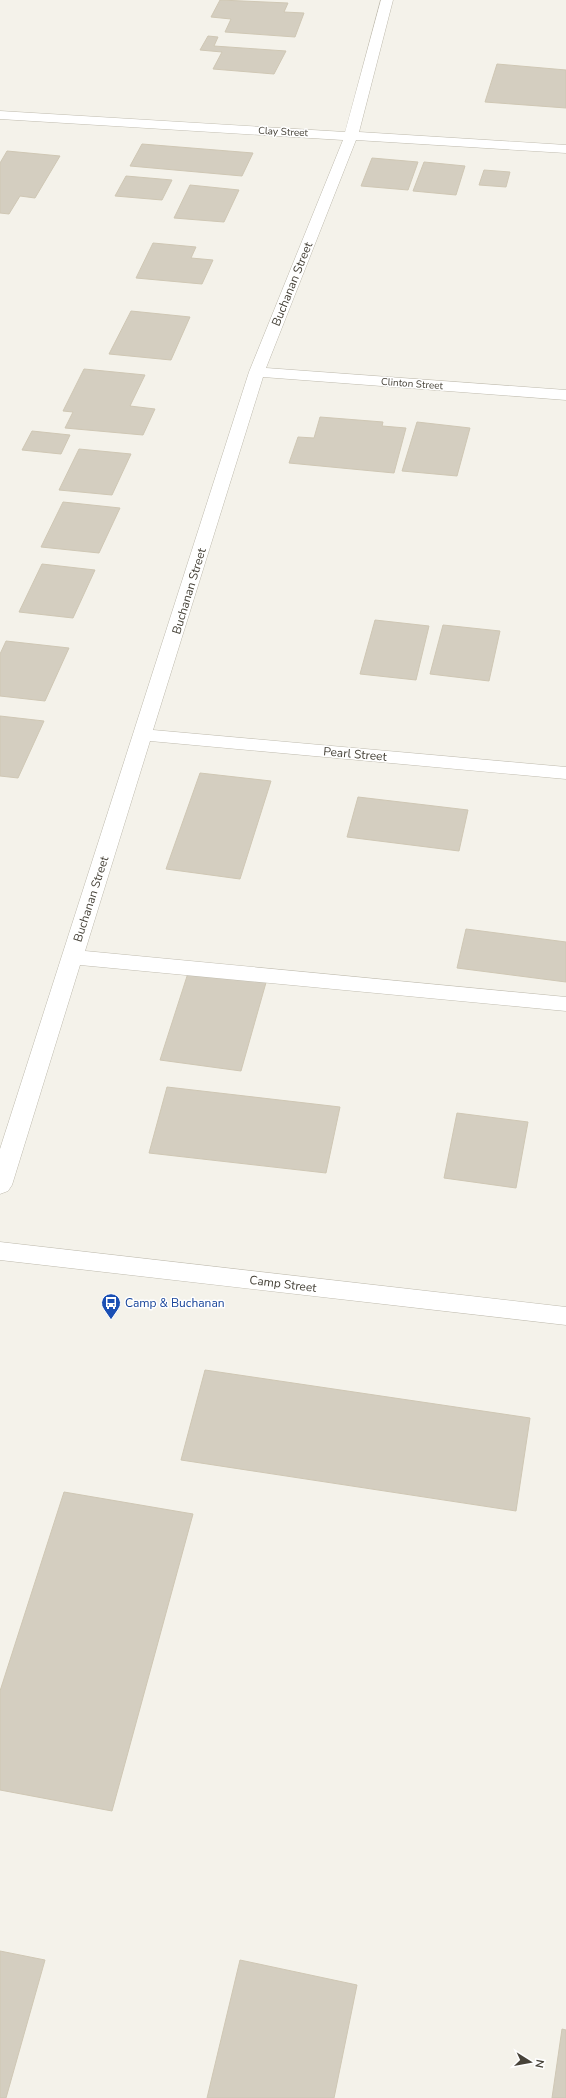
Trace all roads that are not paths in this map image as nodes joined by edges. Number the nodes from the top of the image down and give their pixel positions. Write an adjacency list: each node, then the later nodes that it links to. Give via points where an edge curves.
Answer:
1 (387, 0): 3 (street, Buchanan Street)
2 (0, 115): 3 (street, Clay Street)
3 (351, 136): 4 (street, Clay Street); 5 (street, Buchanan Street)
4 (566, 149)
5 (257, 372): 6 (street, Clinton Street); 7 (street, Buchanan Street)
6 (566, 395)
7 (143, 735): 8 (street, Pearl Street); 9 (street, Buchanan Street)
8 (566, 773)
9 (73, 957): 10 (street); 11 (street, Buchanan Street)
10 (566, 1004)
11 (0, 1185)
12 (0, 1251): 13 (street, Camp Street)
13 (566, 1316)

